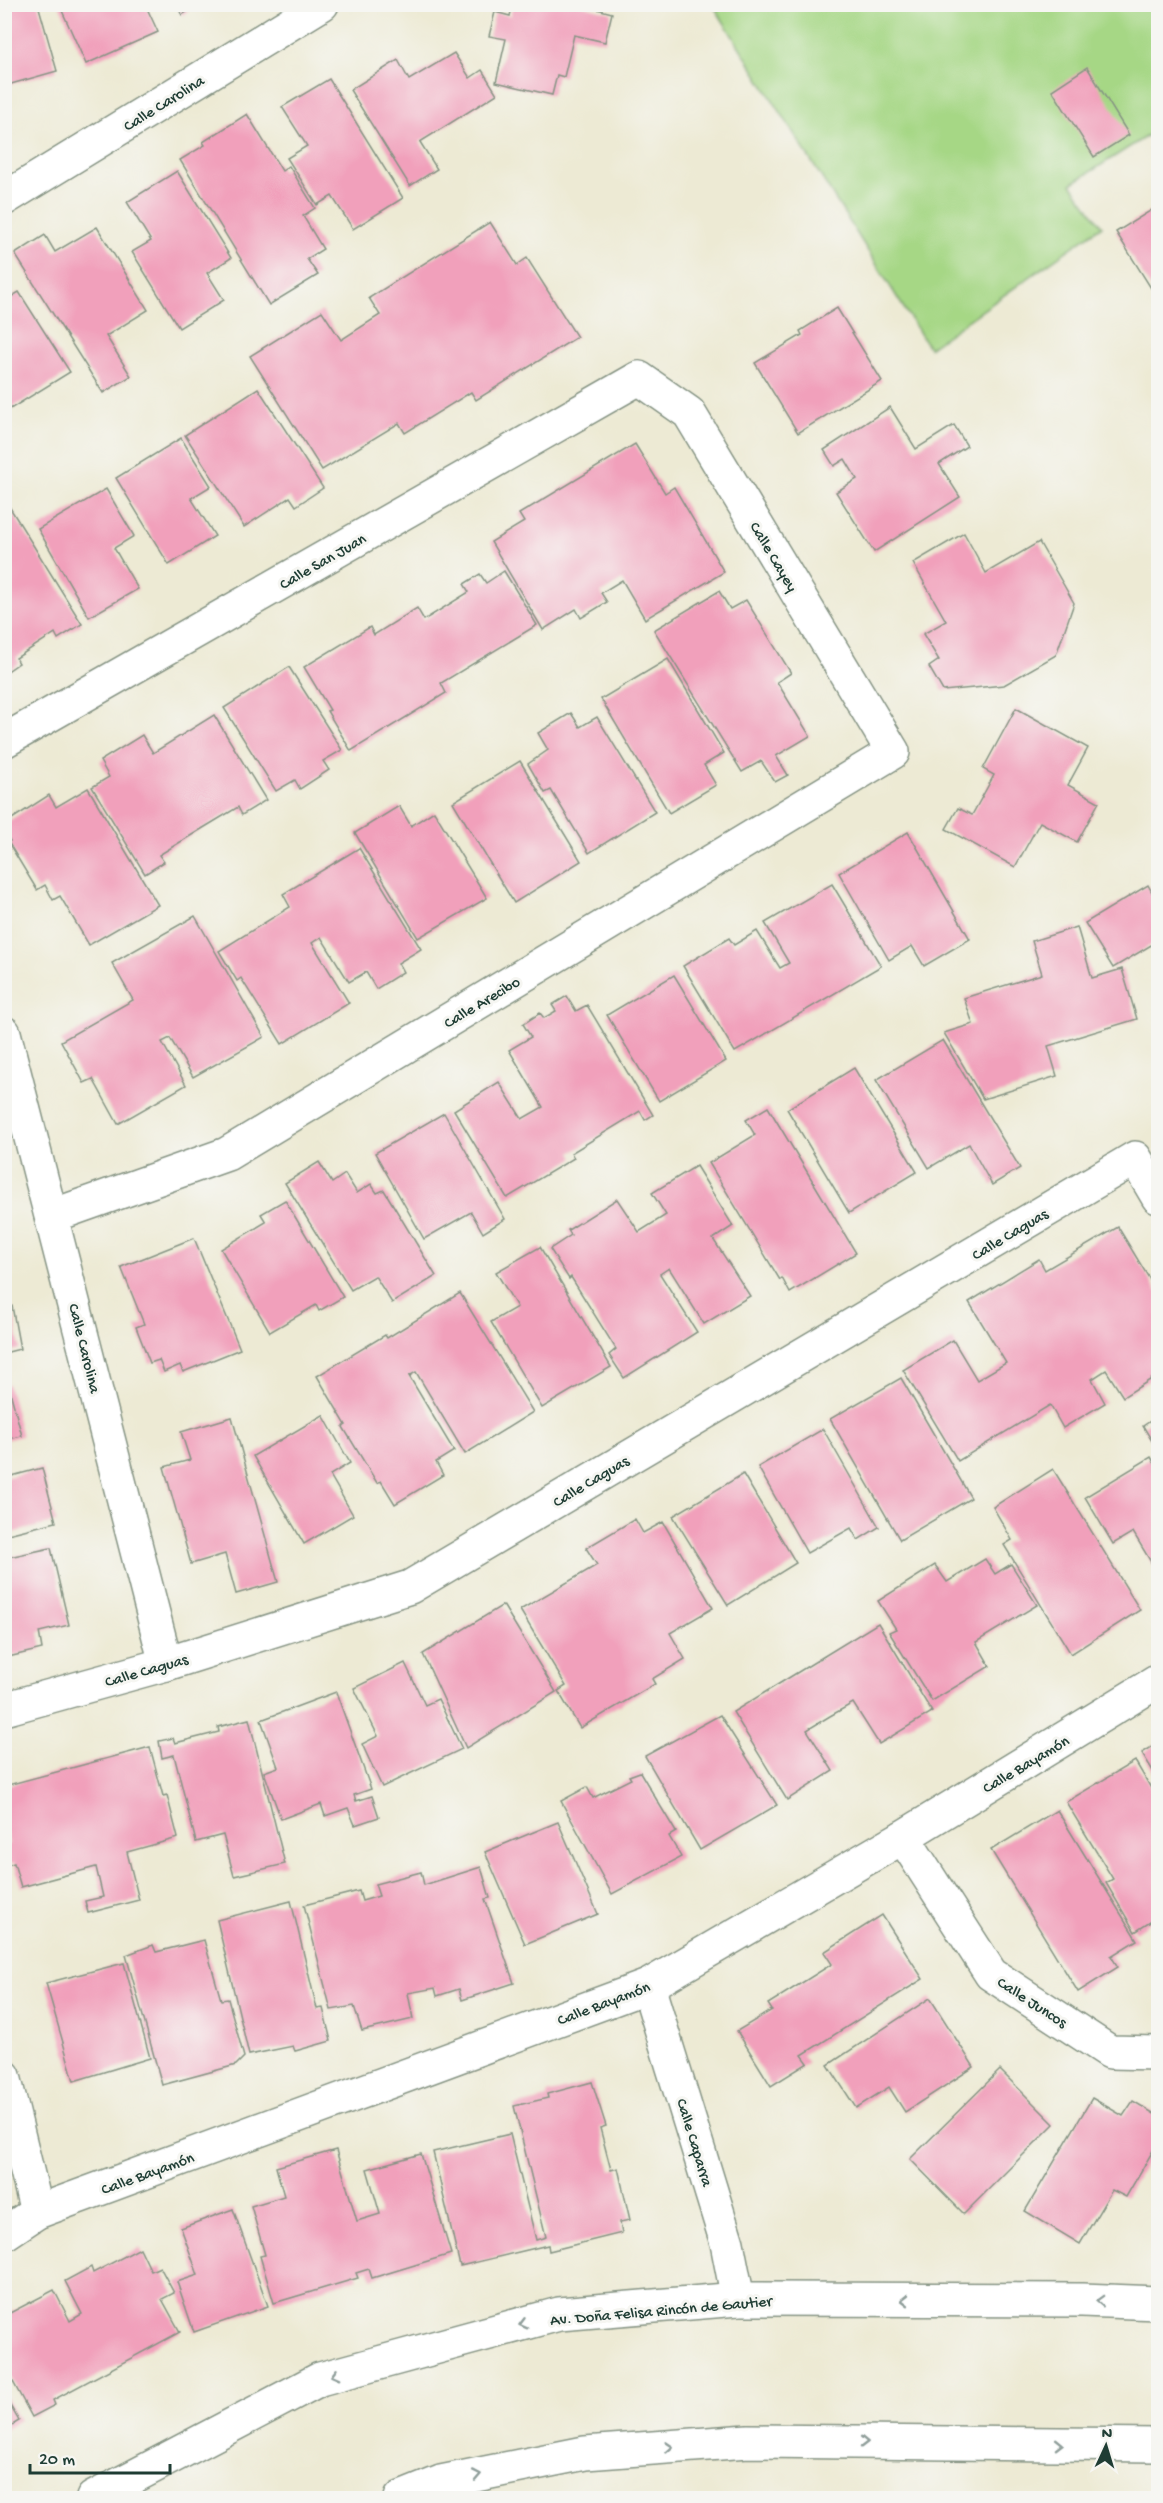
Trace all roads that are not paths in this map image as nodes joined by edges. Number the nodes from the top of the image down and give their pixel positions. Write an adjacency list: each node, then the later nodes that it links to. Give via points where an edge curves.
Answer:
1 (322, 4): 2 (street, Calle Carolina)
2 (4, 200)
3 (639, 378): 4 (street, Calle San Juan); 5 (street, Calle Cayey, via 689,413)
4 (4, 741)
5 (894, 752): 8 (street, Calle Arecibo, via 227,1154)
6 (4, 1033): 8 (street, Calle Carolina)
7 (1158, 1197): 9 (street, Calle Caguas, via 1135,1158 410,1587)
8 (52, 1216): 9 (street, Calle Carolina)
9 (166, 1664): 11 (street, Calle Caguas)
10 (1158, 1682): 12 (street, Calle Bayamón)
11 (4, 1709)
12 (903, 1837): 13 (street, Calle Bayamón); 14 (street, Calle Juncos, via 991,1974 1110,2052)
13 (648, 1986): 16 (street, Calle Bayamón); 18 (street, Calle Caparra, via 727,2243)
14 (1158, 2053)
15 (4, 2076): 16 (street)
16 (37, 2212): 17 (street, Calle Bayamón)
17 (4, 2234)
18 (738, 2299): 19 (street, Av. Doña Felisa Rincón de Gautier, one-way to 18); 21 (street, Av. Doña Felisa Rincón de Gautier, one-way to 21, via 559,2314 320,2379)
19 (1158, 2303)
20 (1158, 2445): 22 (street, one-way to 20, via 441,2482 585,2453 736,2442)
21 (93, 2499)
22 (401, 2499)

